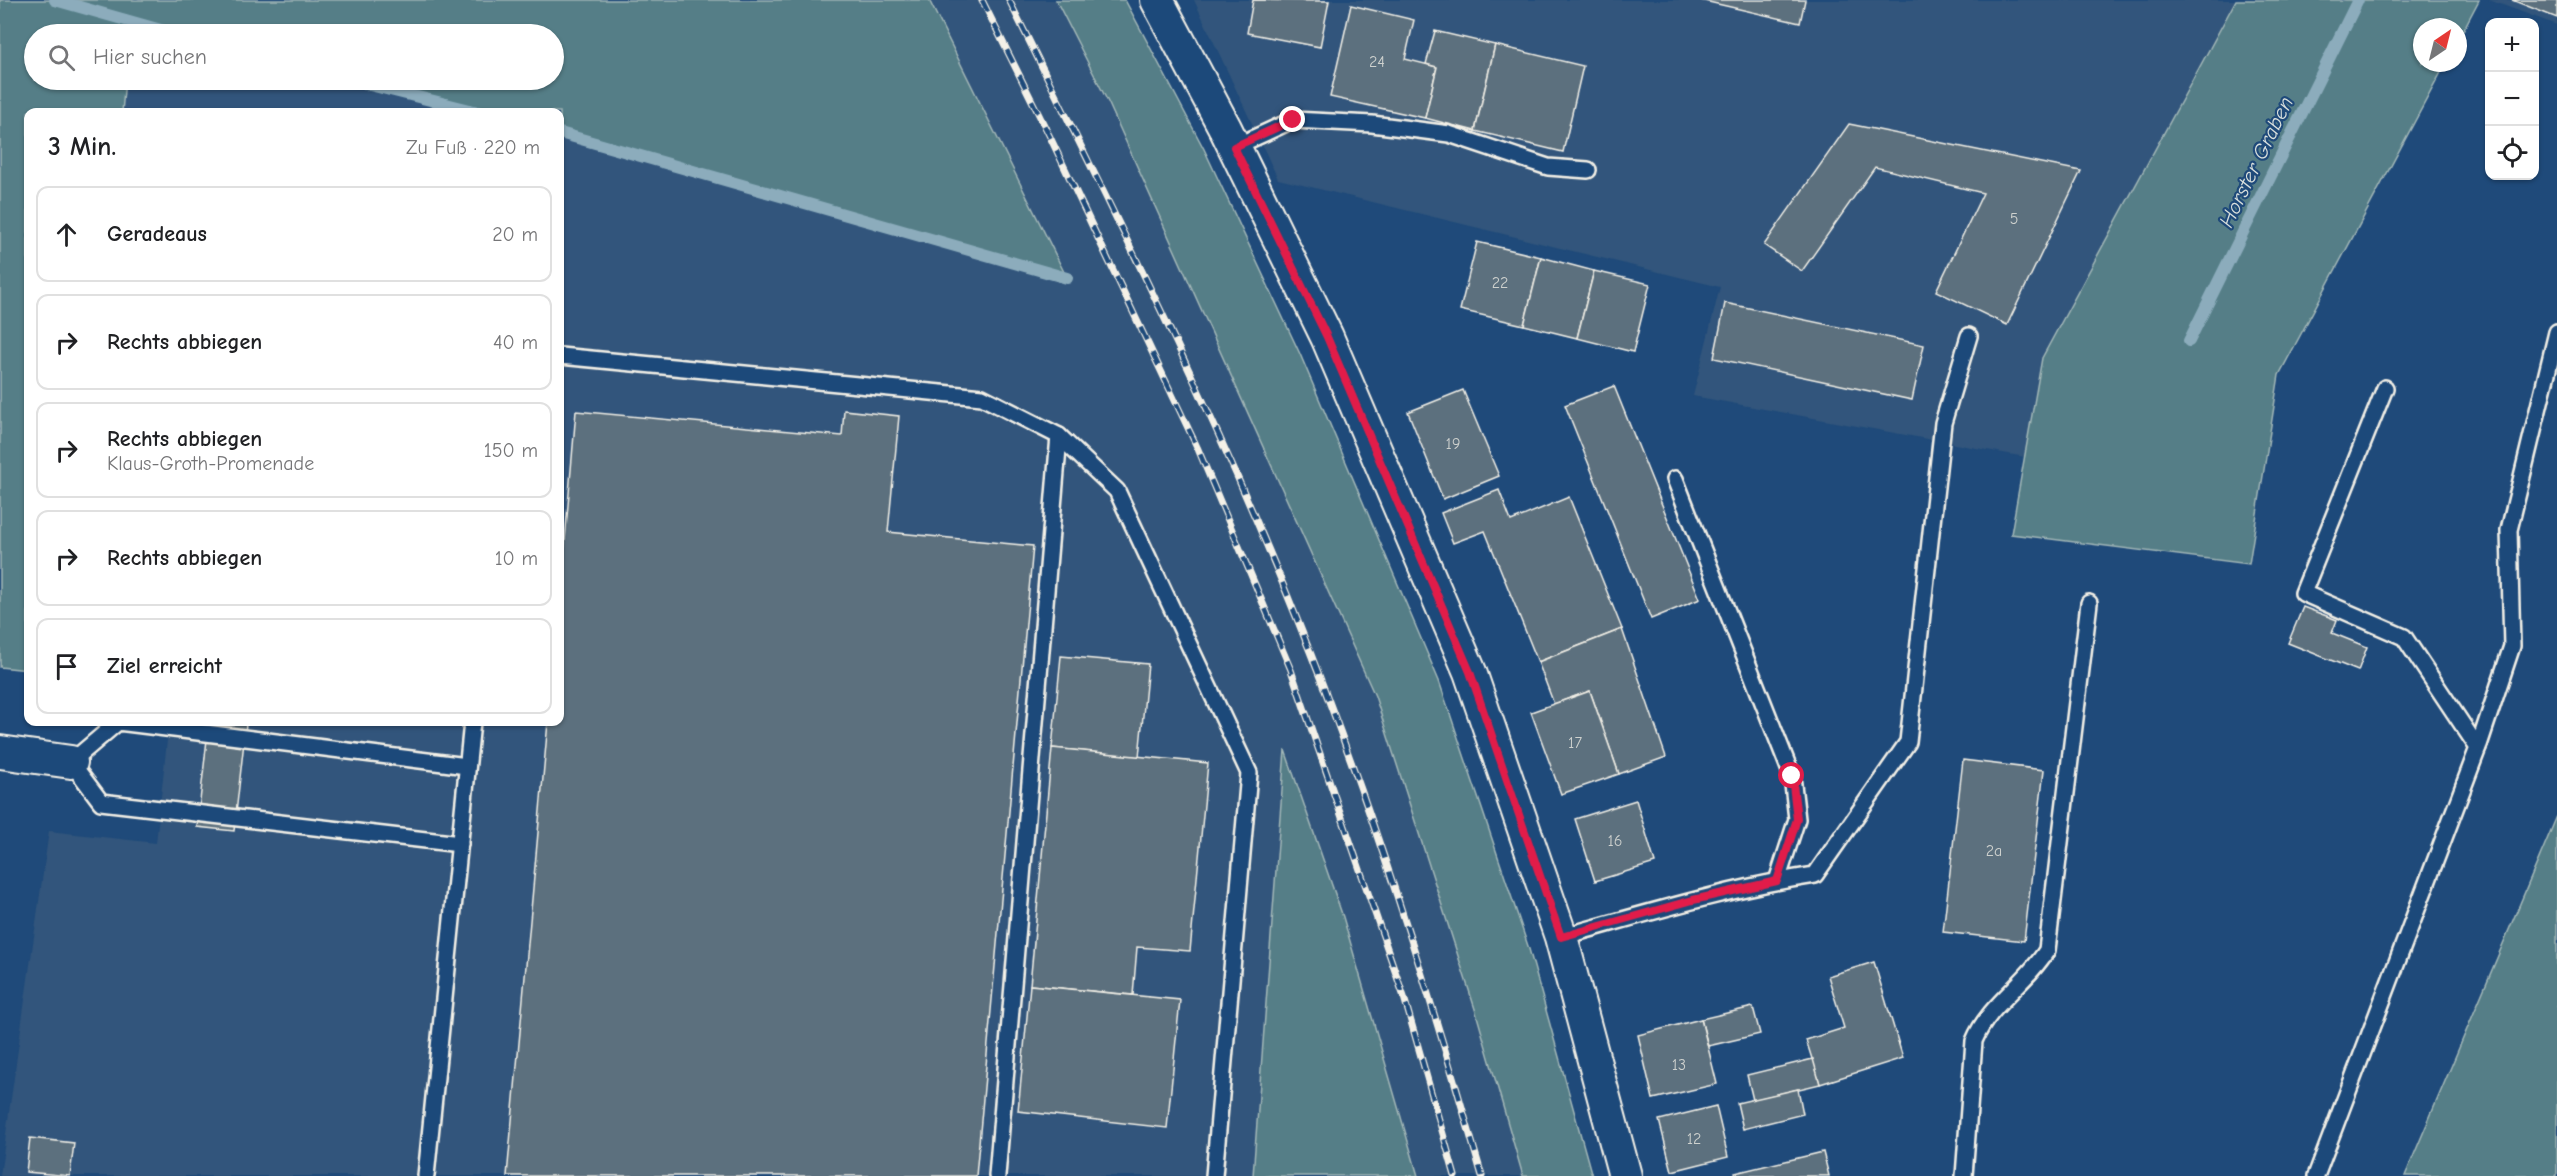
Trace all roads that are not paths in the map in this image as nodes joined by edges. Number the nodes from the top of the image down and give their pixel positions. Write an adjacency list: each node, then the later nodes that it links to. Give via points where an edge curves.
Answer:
1 (1157, 0): 2 (street)
2 (1234, 147): 3 (lane, via 1293,120 1372,124 1449,134 1548,167); 20 (street, via 1327,337 1470,672)
3 (1588, 170)
4 (2557, 332): 14 (lane, via 2509,530 2512,646)
5 (1969, 336): 19 (lane, via 1943,423 1908,742 1815,875)
6 (564, 357): 8 (lane, via 982,397)
7 (2385, 388): 14 (lane, via 2303,593 2404,637)
8 (1059, 436): 22 (lane); 23 (lane, via 1117,491 1249,773)
9 (1675, 478): 19 (lane, via 1792,776 1797,819)
10 (2089, 603): 25 (lane, via 2047,950 1989,1014 1974,1041)
11 (113, 726): 16 (lane)
12 (150, 726): 17 (lane)
13 (472, 726): 17 (lane)
14 (2478, 748): 26 (lane)
15 (0, 752): 16 (street)
16 (71, 762): 18 (lane, via 101,802)
17 (467, 766): 18 (lane)
18 (460, 844): 21 (lane)
19 (1777, 881): 20 (lane)
20 (1561, 937): 24 (street)
21 (426, 1176)
22 (997, 1176)
23 (1214, 1176)
24 (1625, 1176)
25 (1964, 1176)
26 (2316, 1176)

